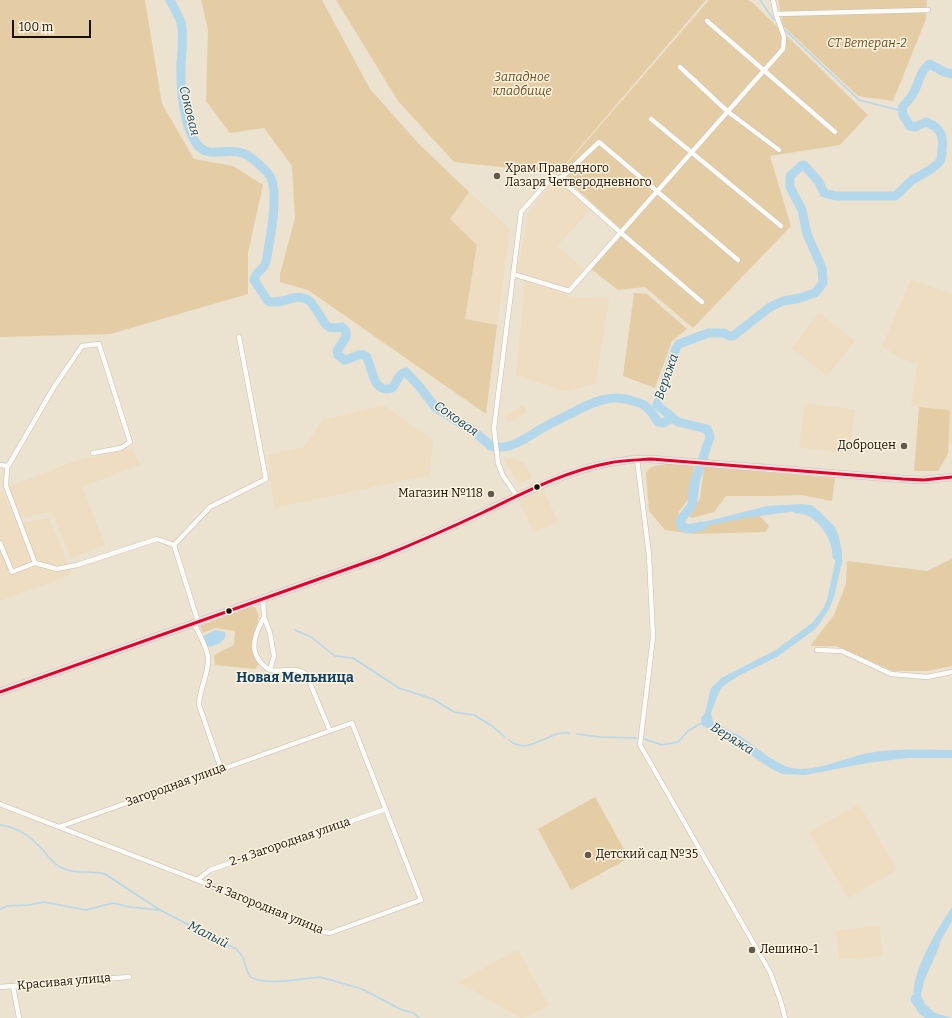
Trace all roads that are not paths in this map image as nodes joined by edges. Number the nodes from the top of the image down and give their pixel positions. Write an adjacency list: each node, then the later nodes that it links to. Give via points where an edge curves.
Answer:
1 (773, 0): 3 (street)
2 (928, 10): 3 (street)
3 (776, 14): 6 (street, via 784,37 783,49)
4 (707, 21): 6 (street)
5 (680, 67): 7 (street)
6 (764, 71): 7 (street); 9 (street)
7 (727, 111): 10 (street); 11 (street)
8 (651, 119): 11 (street)
9 (835, 132)
10 (779, 150)
11 (692, 152): 13 (street); 14 (street)
12 (560, 179): 13 (street, via 599,142); 15 (street); 17 (street, via 553,176 521,212)
13 (656, 192): 15 (street); 16 (street)
14 (781, 226)
15 (620, 232): 17 (street, via 568,291); 18 (street)
16 (738, 260)
17 (514, 274): 27 (street, via 494,428 498,463 503,476)
18 (702, 302)
19 (239, 337): 29 (street, via 266,480 210,507)
20 (93, 453): 23 (street, via 121,448 130,442 99,344 82,346 54,387)
21 (637, 459): 24 (main road, via 917,480); 27 (main road, via 617,460 586,467); 48 (street, via 649,554 653,637 640,745 770,972)
22 (0, 465): 23 (street)
23 (8, 466): 25 (street)
24 (952, 478)
25 (6, 486): 26 (street); 30 (street)
26 (0, 489)
27 (517, 496): 31 (main road, via 406,548)
28 (0, 543): 30 (street, via 12,572)
29 (174, 545): 30 (street, via 156,539 57,569); 33 (street)
30 (35, 562)
31 (263, 599): 32 (street); 33 (main road)
32 (264, 617): 35 (street, via 274,656); 35 (street, via 256,634 254,646 261,664)
33 (196, 622): 37 (main road); 39 (street, via 208,658 199,705)
34 (817, 650): 36 (street, via 842,651 890,674 927,677)
35 (270, 670): 38 (street, via 304,672)
36 (952, 672)
37 (0, 692)
38 (330, 731): 39 (street, Загородная улица); 41 (street, Загородная улица, via 352,722)
39 (221, 769): 42 (street, Загородная улица)
40 (0, 804): 42 (street)
41 (386, 809): 43 (street, 2-я Загородная улица, via 210,870); 43 (street, 3-я Загородная улица, via 421,900 330,933)
42 (59, 827): 43 (street, 3-я Загородная улица)
43 (197, 880)
44 (129, 977): 45 (street, Красивая улица)
45 (13, 986): 46 (street, Красивая улица); 47 (street)
46 (0, 987)
47 (19, 1018)
48 (785, 1018)

